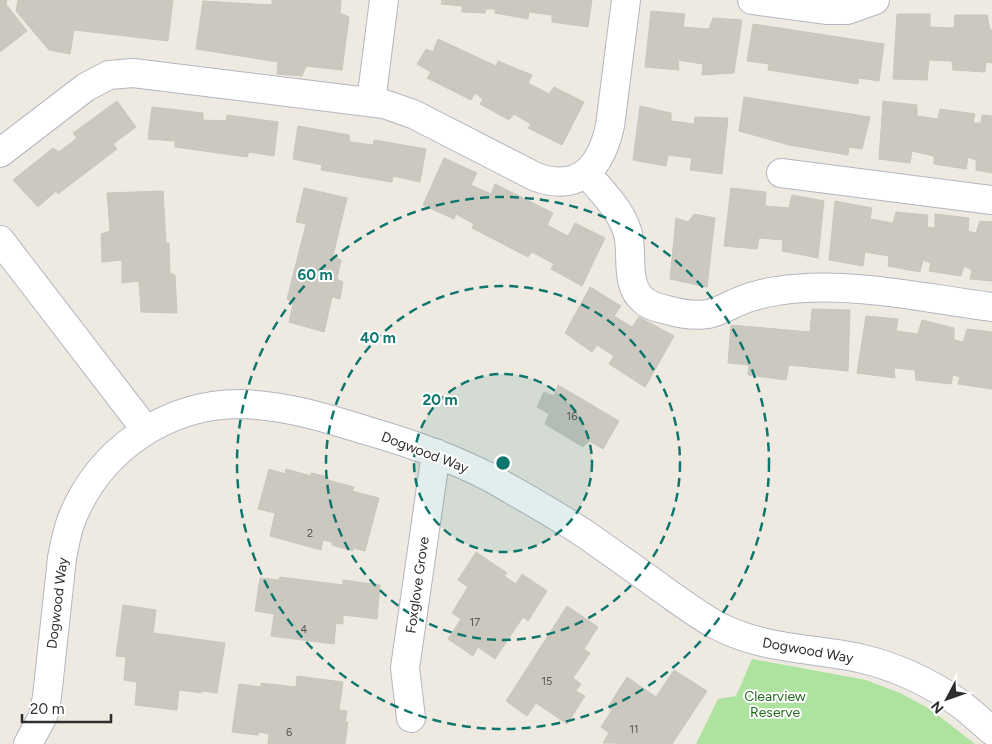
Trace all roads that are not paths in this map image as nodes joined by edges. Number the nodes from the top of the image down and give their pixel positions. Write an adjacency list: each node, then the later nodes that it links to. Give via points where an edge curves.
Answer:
1 (384, 0): 5 (street)
2 (626, 0): 7 (street, via 610,126 602,153)
3 (752, 0): 4 (street, via 847,10)
4 (875, 0)
5 (371, 102): 6 (street, via 143,74 109,75 86,87); 7 (street, via 413,114 548,181 569,182)
6 (0, 153)
7 (586, 173): 11 (street, via 625,224 632,283 636,293 652,306 682,314 710,314 776,291 828,287)
8 (781, 173): 9 (street)
9 (992, 200)
10 (0, 240): 12 (street)
11 (992, 307)
12 (146, 430): 13 (street, Dogwood Way, via 188,411 240,404 317,415); 16 (street, Dogwood Way, via 114,455 98,473 73,516 62,558 47,697 43,716)
13 (436, 453): 14 (street, Foxglove Grove, via 406,668); 15 (street, Dogwood Way, via 489,478 582,532 716,625 749,639 781,647 858,658 890,667 926,682 959,703)
14 (411, 718)
15 (992, 731)
16 (28, 744)

